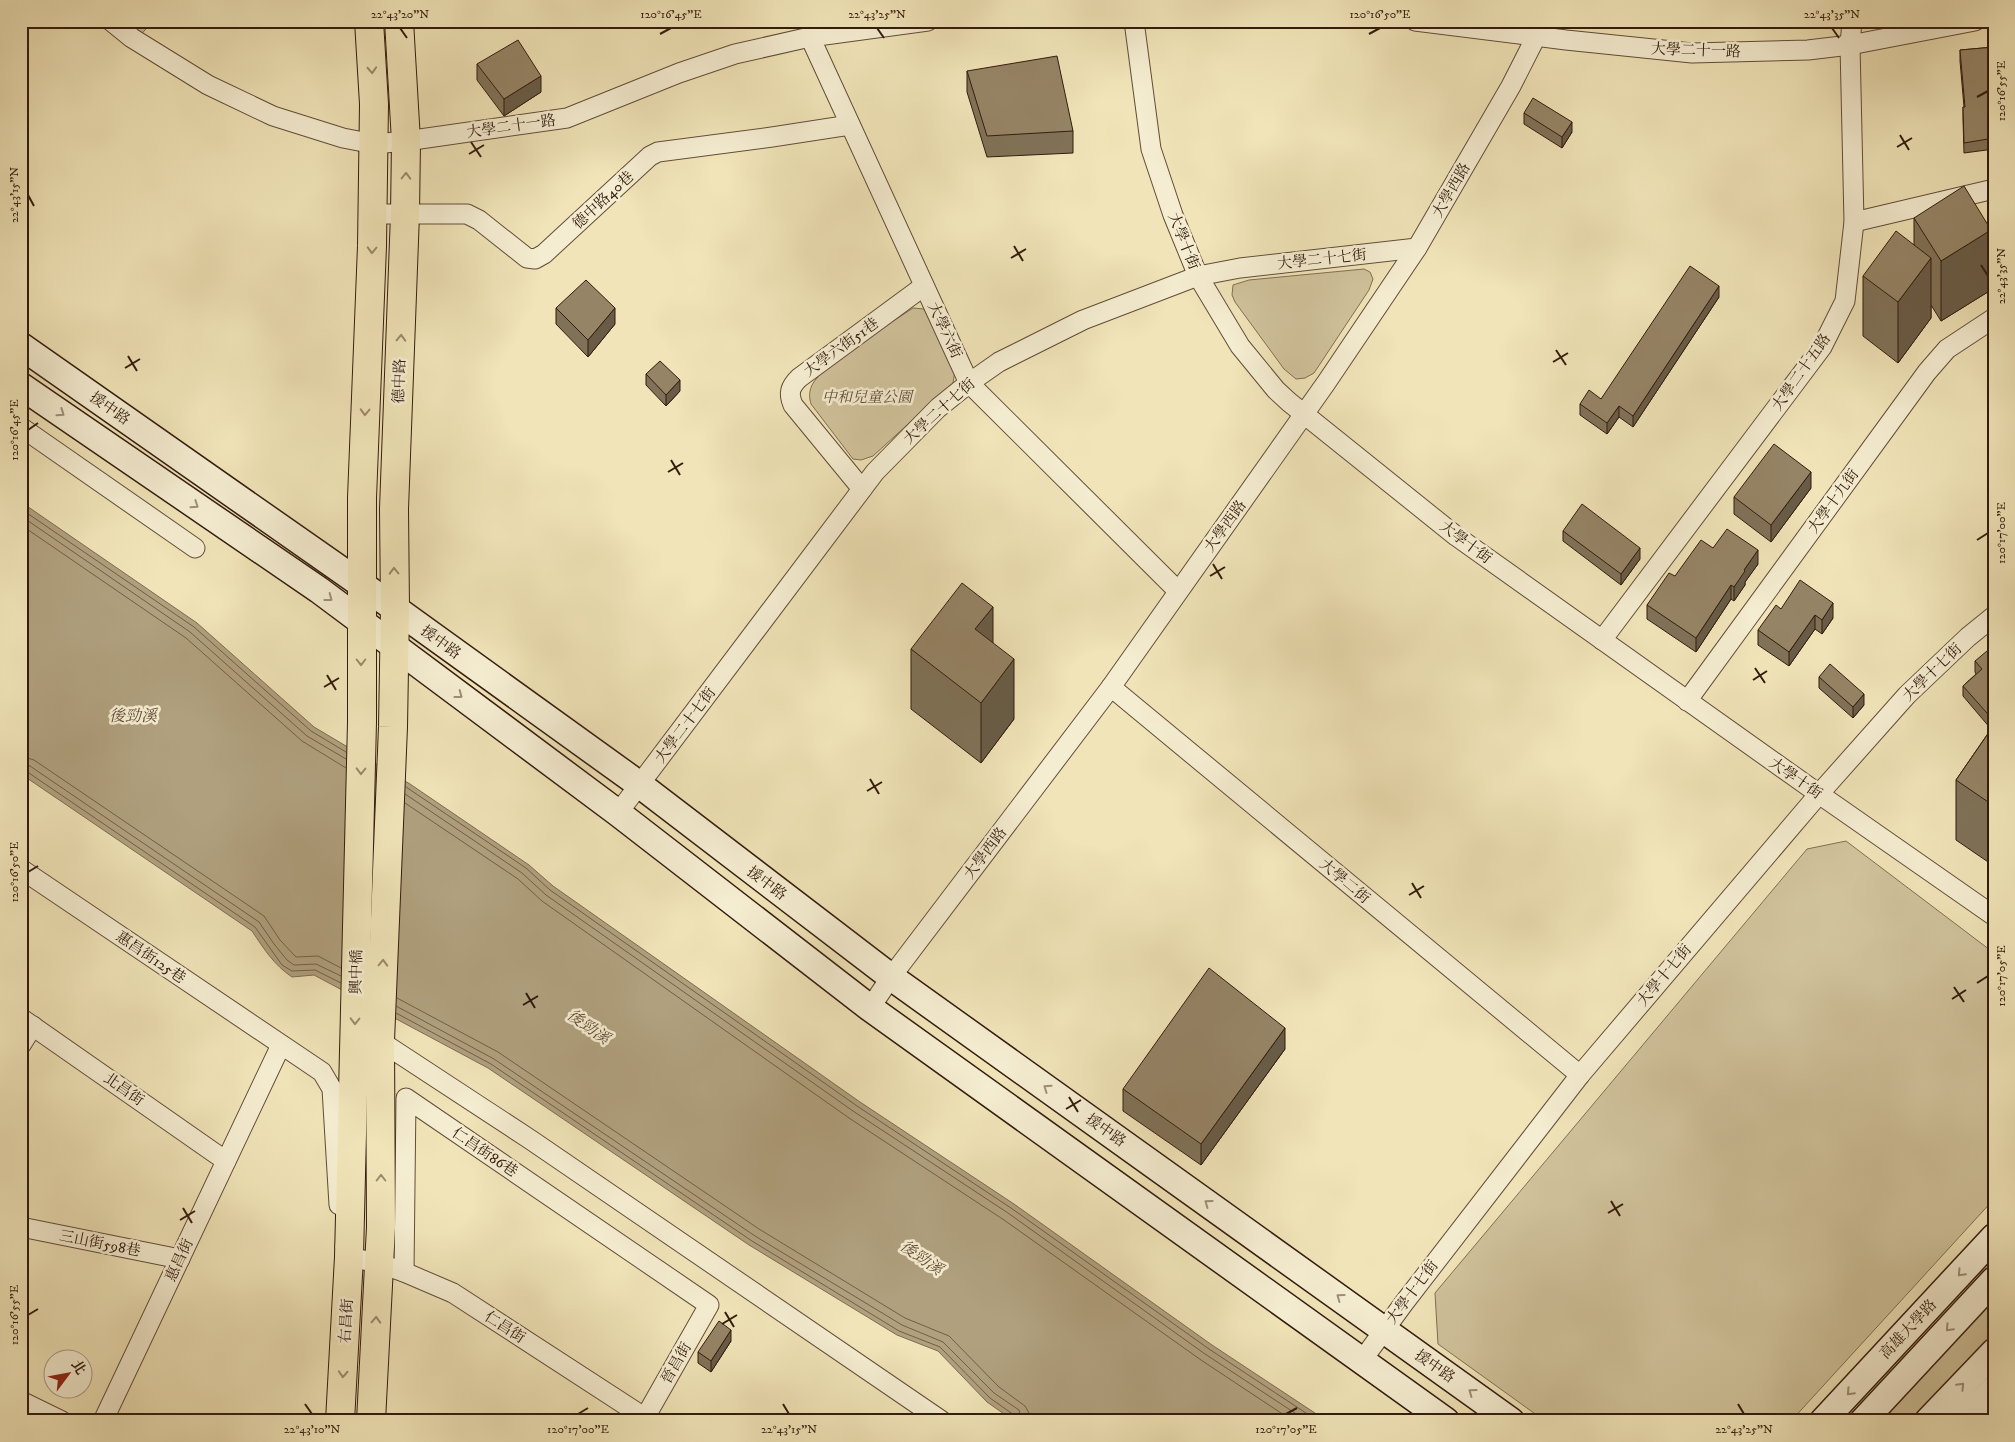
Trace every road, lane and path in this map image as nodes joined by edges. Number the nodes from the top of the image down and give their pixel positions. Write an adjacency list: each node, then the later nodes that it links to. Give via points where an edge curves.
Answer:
1 (111, 21): 14 (street, 大學二十一路, via 132,38 208,85 273,116)
2 (370, 21): 14 (main road, one-way to 14)
3 (399, 21): 13 (main road, 德中路)
4 (928, 21): 10 (street, 大學二十一路)
5 (1134, 21): 20 (street, 大學十街, via 1151,149)
6 (1415, 21): 9 (street, 大學二十一路)
7 (1852, 21): 11 (street, 大學二十五路)
8 (1975, 21): 11 (street, 大學二十一路)
9 (1541, 29): 11 (street, 大學二十一路, via 1692,53 1808,50); 19 (street, 大學西路, via 1514,82)
10 (810, 37): 12 (street, 大學六街); 13 (street, 大學二十一路, via 735,54 567,118)
11 (1850, 45): 18 (street, 大學二十五路)
12 (850, 125): 17 (street, 德中路40巷, via 658,152 535,259 527,258 467,214); 21 (street, 大學六街)
13 (406, 141): 14 (street, 大學二十一路); 17 (main road, 德中路, one-way to 13)
14 (374, 144): 16 (main road)
15 (1994, 189): 18 (street)
16 (373, 214): 17 (street, 德中路40巷); 30 (main road, one-way to 30)
17 (405, 214): 32 (main road, 德中路, one-way to 17, via 394,509)
18 (1854, 222): 35 (street, 大學二十五路, via 1845,301 1822,347)
19 (1417, 248): 20 (street, 大學二十七街, via 1240,268); 26 (street, 大學西路)
20 (1198, 276): 24 (street, 大學二十七街, via 1083,320 999,362); 26 (street, 大學十街, via 1240,346 1276,390)
21 (924, 286): 24 (street, 大學六街); 28 (street, 大學六街51巷, via 792,385 790,396 793,405)
22 (1994, 318): 38 (street, 大學十九街, via 1947,349 1927,372)
23 (21, 346): 30 (street, 援中路)
24 (969, 382): 28 (street, 大學二十七街, via 938,408); 31 (street, 大學六街)
25 (21, 386): 34 (street, 援中路, one-way to 34)
26 (1305, 414): 31 (street, 大學西路); 35 (street, 大學十街, via 1456,536)
27 (21, 427): 29 (street)
28 (862, 489): 40 (street, 大學二十七街)
29 (195, 548)
30 (361, 584): 32 (street, 援中路); 34 (main road)
31 (1178, 591): 37 (street, 大學西路)
32 (395, 608): 36 (main road, 德中路); 40 (street, 援中路)
33 (1994, 616): 41 (street, 大學十七街, via 1908,695)
34 (361, 621): 36 (street, 援中路); 53 (main road, 興中橋, one-way to 53, via 362,722)
35 (1602, 640): 38 (street, 大學十街)
36 (393, 645): 39 (main road, 德中路); 42 (street, 援中路, one-way to 42)
37 (1111, 687): 45 (street, 大學西路); 51 (street, 大學二街)
38 (1687, 701): 41 (street, 大學十街)
39 (391, 742): 48 (main road, 興中橋, one-way to 39)
40 (640, 785): 42 (street, 大學二十七街); 45 (street, 援中路)
41 (1819, 794): 44 (street, 大學十街); 51 (street, 大學十七街)
42 (618, 813): 46 (street, 援中路)
43 (21, 869): 50 (street, 惠昌街125巷)
44 (1994, 916)
45 (891, 977): 46 (street, 大學西路); 63 (street, 援中路, one-way to 45)
46 (870, 1008): 65 (street, 援中路)
47 (27, 1022): 49 (street); 52 (street, 北昌街)
48 (380, 1040): 55 (main road, 興中橋, one-way to 48); 73 (street)
49 (21, 1045)
50 (281, 1045): 52 (street, 惠昌街); 57 (street, 惠昌街125巷, via 322,1072 332,1088 340,1235)
51 (1580, 1075): 63 (street, 大學十七街)
52 (226, 1161): 58 (street, 惠昌街)
53 (350, 1221): 57 (main road, 右昌街)
54 (21, 1227): 58 (street, 三山街598巷)
55 (381, 1227): 59 (main road, 右昌街)
56 (1994, 1237): 76 (street, 高雄大學路, one-way to 76)
57 (349, 1257): 59 (street, 仁昌街); 71 (main road, 右昌街, one-way to 71)
58 (180, 1259): 70 (street, 惠昌街)
59 (378, 1263): 60 (street, 仁昌街); 72 (main road, 右昌街, one-way to 59)
60 (404, 1272): 62 (street, 仁昌街86巷, via 406,1098); 68 (street, 仁昌街, via 453,1293)
61 (1994, 1280): 77 (street, 高雄大學路, one-way to 77)
62 (709, 1305): 68 (street, 晉昌街)
63 (1384, 1330): 65 (street, 大學十七街); 75 (street, 援中路, one-way to 63)
64 (1994, 1352): 78 (street, one-way to 64)
65 (1363, 1359): 74 (street, 援中路)
66 (1994, 1389): 79 (street)
67 (21, 1401): 69 (street)
68 (646, 1420)
69 (62, 1421)
70 (103, 1421)
71 (340, 1421)
72 (372, 1421)
73 (942, 1421)
74 (1446, 1421)
75 (1511, 1421)
76 (1823, 1421)
77 (1863, 1421)
78 (1928, 1421)
79 (1963, 1421)

